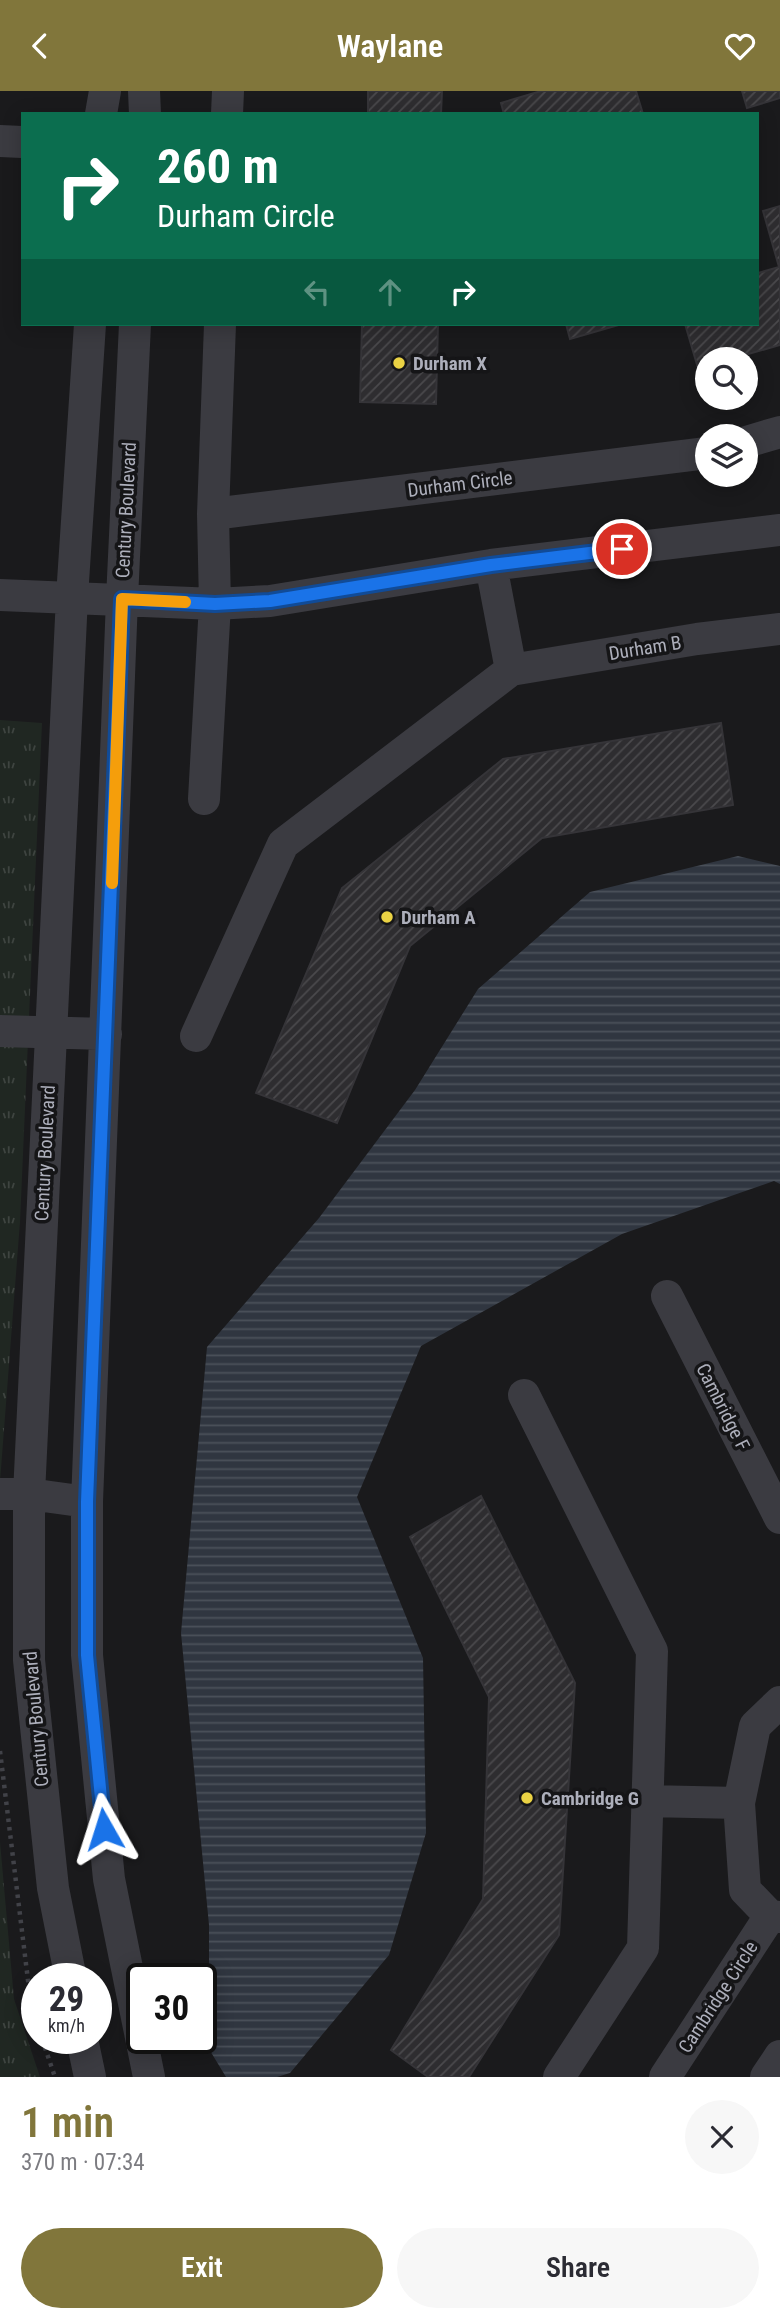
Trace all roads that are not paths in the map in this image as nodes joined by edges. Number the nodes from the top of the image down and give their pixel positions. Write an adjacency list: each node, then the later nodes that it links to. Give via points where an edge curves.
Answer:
1 (105, 91): 4 (street)
2 (144, 91): 5 (street)
3 (228, 91): 6 (street)
4 (101, 112)
5 (145, 112)
6 (227, 112)
7 (0, 141): 8 (street)
8 (21, 142)
9 (90, 326): 19 (street, Century Boulevard)
10 (135, 326): 20 (street, Century Boulevard)
11 (220, 326): 15 (street)
12 (780, 432): 13 (street)
13 (758, 438)
14 (695, 454): 15 (street, Durham Circle)
15 (213, 514): 21 (street)
16 (780, 530): 17 (street)
17 (491, 565): 21 (street, via 270,601); 23 (street)
18 (0, 594): 19 (street)
19 (72, 597): 20 (street); 26 (street, Century Boulevard)
20 (122, 599): 21 (street); 27 (street, Century Boulevard)
21 (215, 604): 24 (street)
22 (780, 629): 23 (street, Durham B)
23 (511, 670): 28 (street, via 282,843)
24 (204, 799)
25 (0, 1031): 26 (street)
26 (51, 1032): 27 (street); 31 (street, Century Boulevard)
27 (106, 1034): 32 (street, Century Boulevard)
28 (196, 1036)
29 (667, 1296): 33 (street, Cambridge F)
30 (524, 1395): 35 (street, via 652,1651)
31 (14, 1494): 32 (street); 38 (street, Century Boulevard, via 53,1888)
32 (87, 1502): 42 (street, Century Boulevard, via 87,1655 109,1879)
33 (780, 1518)
34 (780, 1702): 36 (street, Cambridge Circle, via 755,1726)
35 (647, 1801): 36 (street); 43 (street, via 643,1948)
36 (740, 1803): 37 (street, Cambridge Circle, via 745,1890)
37 (775, 1917): 44 (street, Cambridge Circle)
38 (68, 1963)
39 (85, 2054): 41 (street)
40 (780, 2056): 45 (street)
41 (90, 2077)
42 (149, 2077)
43 (559, 2077)
44 (665, 2077)
45 (766, 2077)

